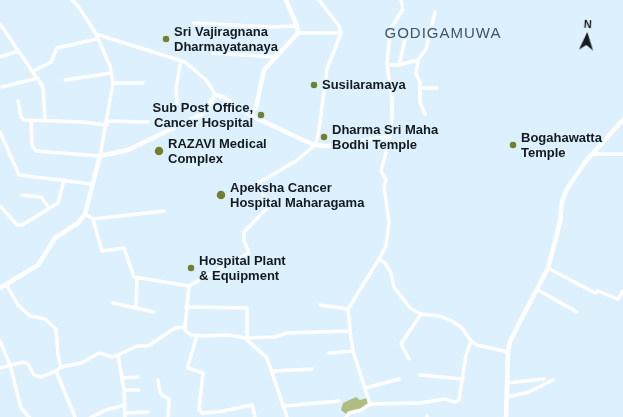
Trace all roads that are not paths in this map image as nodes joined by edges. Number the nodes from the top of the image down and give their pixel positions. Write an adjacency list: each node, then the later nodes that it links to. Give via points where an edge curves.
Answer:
1 (72, 0): 11 (street)
2 (286, 0): 8 (street)
3 (319, 0): 10 (street)
4 (401, 0): 20 (street, via 403,9 390,30)
5 (435, 12): 18 (street, via 426,49)
6 (194, 23): 8 (street)
7 (0, 24): 14 (street)
8 (298, 26): 9 (street)
9 (298, 33): 10 (street); 17 (street)
10 (341, 33): 43 (street, via 326,68)
11 (96, 34): 13 (street); 19 (street)
12 (406, 35): 21 (street)
13 (97, 39): 22 (street, via 57,48 51,62); 23 (street)
14 (18, 51): 16 (street); 22 (street)
15 (213, 53): 17 (street)
16 (0, 57)
17 (276, 57): 35 (street, via 264,70 256,107)
18 (418, 60): 21 (street); 29 (street, via 416,74)
19 (181, 61): 31 (street, via 205,79); 33 (street, via 176,88)
20 (387, 65): 21 (street); 42 (street, via 392,99)
21 (399, 65)
22 (33, 71): 24 (street)
23 (111, 73): 25 (street); 26 (street)
24 (38, 78): 28 (street); 37 (street, via 43,87)
25 (65, 80)
26 (113, 83): 27 (street); 40 (street)
27 (144, 83)
28 (2, 86)
29 (420, 88): 30 (street); 34 (street, via 420,102)
30 (437, 88)
31 (215, 95): 35 (street, via 223,97); 46 (street, via 200,115 128,150)
32 (18, 101): 36 (street, via 21,117 24,120)
33 (177, 104)
34 (425, 114)
35 (250, 115): 43 (street)
36 (31, 120): 37 (street); 46 (street, via 32,146 36,151)
37 (45, 120): 40 (street)
38 (623, 120): 44 (street)
39 (148, 122): 40 (street)
40 (107, 124): 46 (street)
41 (0, 132): 47 (street, via 19,175)
42 (389, 137): 43 (street, via 328,146); 55 (street, via 381,171 386,180 384,186 389,222 386,246)
43 (315, 145): 59 (street, via 296,161 258,183 269,206 244,232 244,241 249,253)
44 (592, 154): 45 (street); 56 (street, via 567,189 562,201 560,222)
45 (623, 154)
46 (100, 156): 48 (street)
47 (64, 180): 48 (street); 51 (street, via 58,203)
48 (92, 184): 53 (street)
49 (22, 195): 51 (street, via 41,197)
50 (0, 206): 51 (street, via 19,226)
51 (49, 208)
52 (164, 211): 54 (street)
53 (85, 214): 54 (street); 58 (street, via 78,223 55,238 38,265)
54 (93, 219): 57 (street, via 102,251 124,248 134,277)
55 (379, 259): 67 (street); 70 (street, via 391,273 399,296 410,308)
56 (548, 268): 61 (street); 62 (street, via 594,293 598,291 618,299)
57 (137, 278): 59 (street); 66 (street)
58 (6, 284): 60 (street); 83 (street, via 18,305 30,316 46,319 56,329)
59 (189, 286): 65 (street)
60 (0, 288)
61 (538, 290): 69 (street); 78 (street, via 510,341)
62 (623, 291)
63 (113, 303): 66 (street)
64 (320, 305): 67 (street)
65 (186, 307): 71 (street); 74 (street, via 247,308)
66 (136, 308): 68 (street)
67 (348, 309): 72 (street)
68 (154, 312)
69 (577, 312)
70 (421, 314): 76 (street, via 440,316 452,321 462,328); 81 (street, via 401,344)
71 (185, 327): 73 (street, via 188,332); 80 (street, via 175,328 148,346 133,348)
72 (350, 331): 74 (street, via 287,333 275,337); 77 (street)
73 (197, 336): 74 (street, via 228,335); 111 (street, via 188,368 203,373 199,410 202,413 218,412 252,404)
74 (246, 338): 87 (street, via 267,358)
75 (0, 341): 82 (street)
76 (471, 341): 78 (street, via 477,345); 94 (street, via 466,355)
77 (353, 351): 79 (street); 97 (street)
78 (508, 352): 96 (street)
79 (329, 353)
80 (118, 355): 83 (street, via 112,357 99,353 81,362); 90 (street)
81 (409, 359)
82 (10, 365): 84 (street); 86 (street, via 23,362 28,364 34,375 41,377); 107 (street, via 22,408)
83 (61, 367): 86 (street)
84 (0, 368)
85 (312, 369): 87 (street)
86 (56, 371): 108 (street)
87 (273, 371): 104 (street)
88 (420, 375): 94 (street)
89 (138, 377): 90 (street)
90 (122, 378): 98 (street)
91 (399, 379): 97 (street)
92 (544, 379): 96 (street)
93 (158, 380): 110 (street, via 160,392 169,399)
94 (463, 380): 102 (street, via 459,400 455,402 444,399 421,403)
95 (553, 380): 100 (street, via 529,392)
96 (507, 383): 100 (street)
97 (366, 388): 102 (street)
98 (124, 390): 99 (street); 103 (street)
99 (139, 390)
100 (507, 397): 114 (street)
101 (339, 401): 104 (street)
102 (370, 404): 113 (street, via 361,410 348,413)
103 (125, 405): 106 (street); 109 (street)
104 (285, 406): 112 (street)
105 (148, 412): 106 (street)
106 (125, 415)
107 (29, 417)
108 (74, 417)
109 (91, 417)
110 (168, 417)
111 (255, 417)
112 (288, 417)
113 (346, 417)
114 (506, 417)

